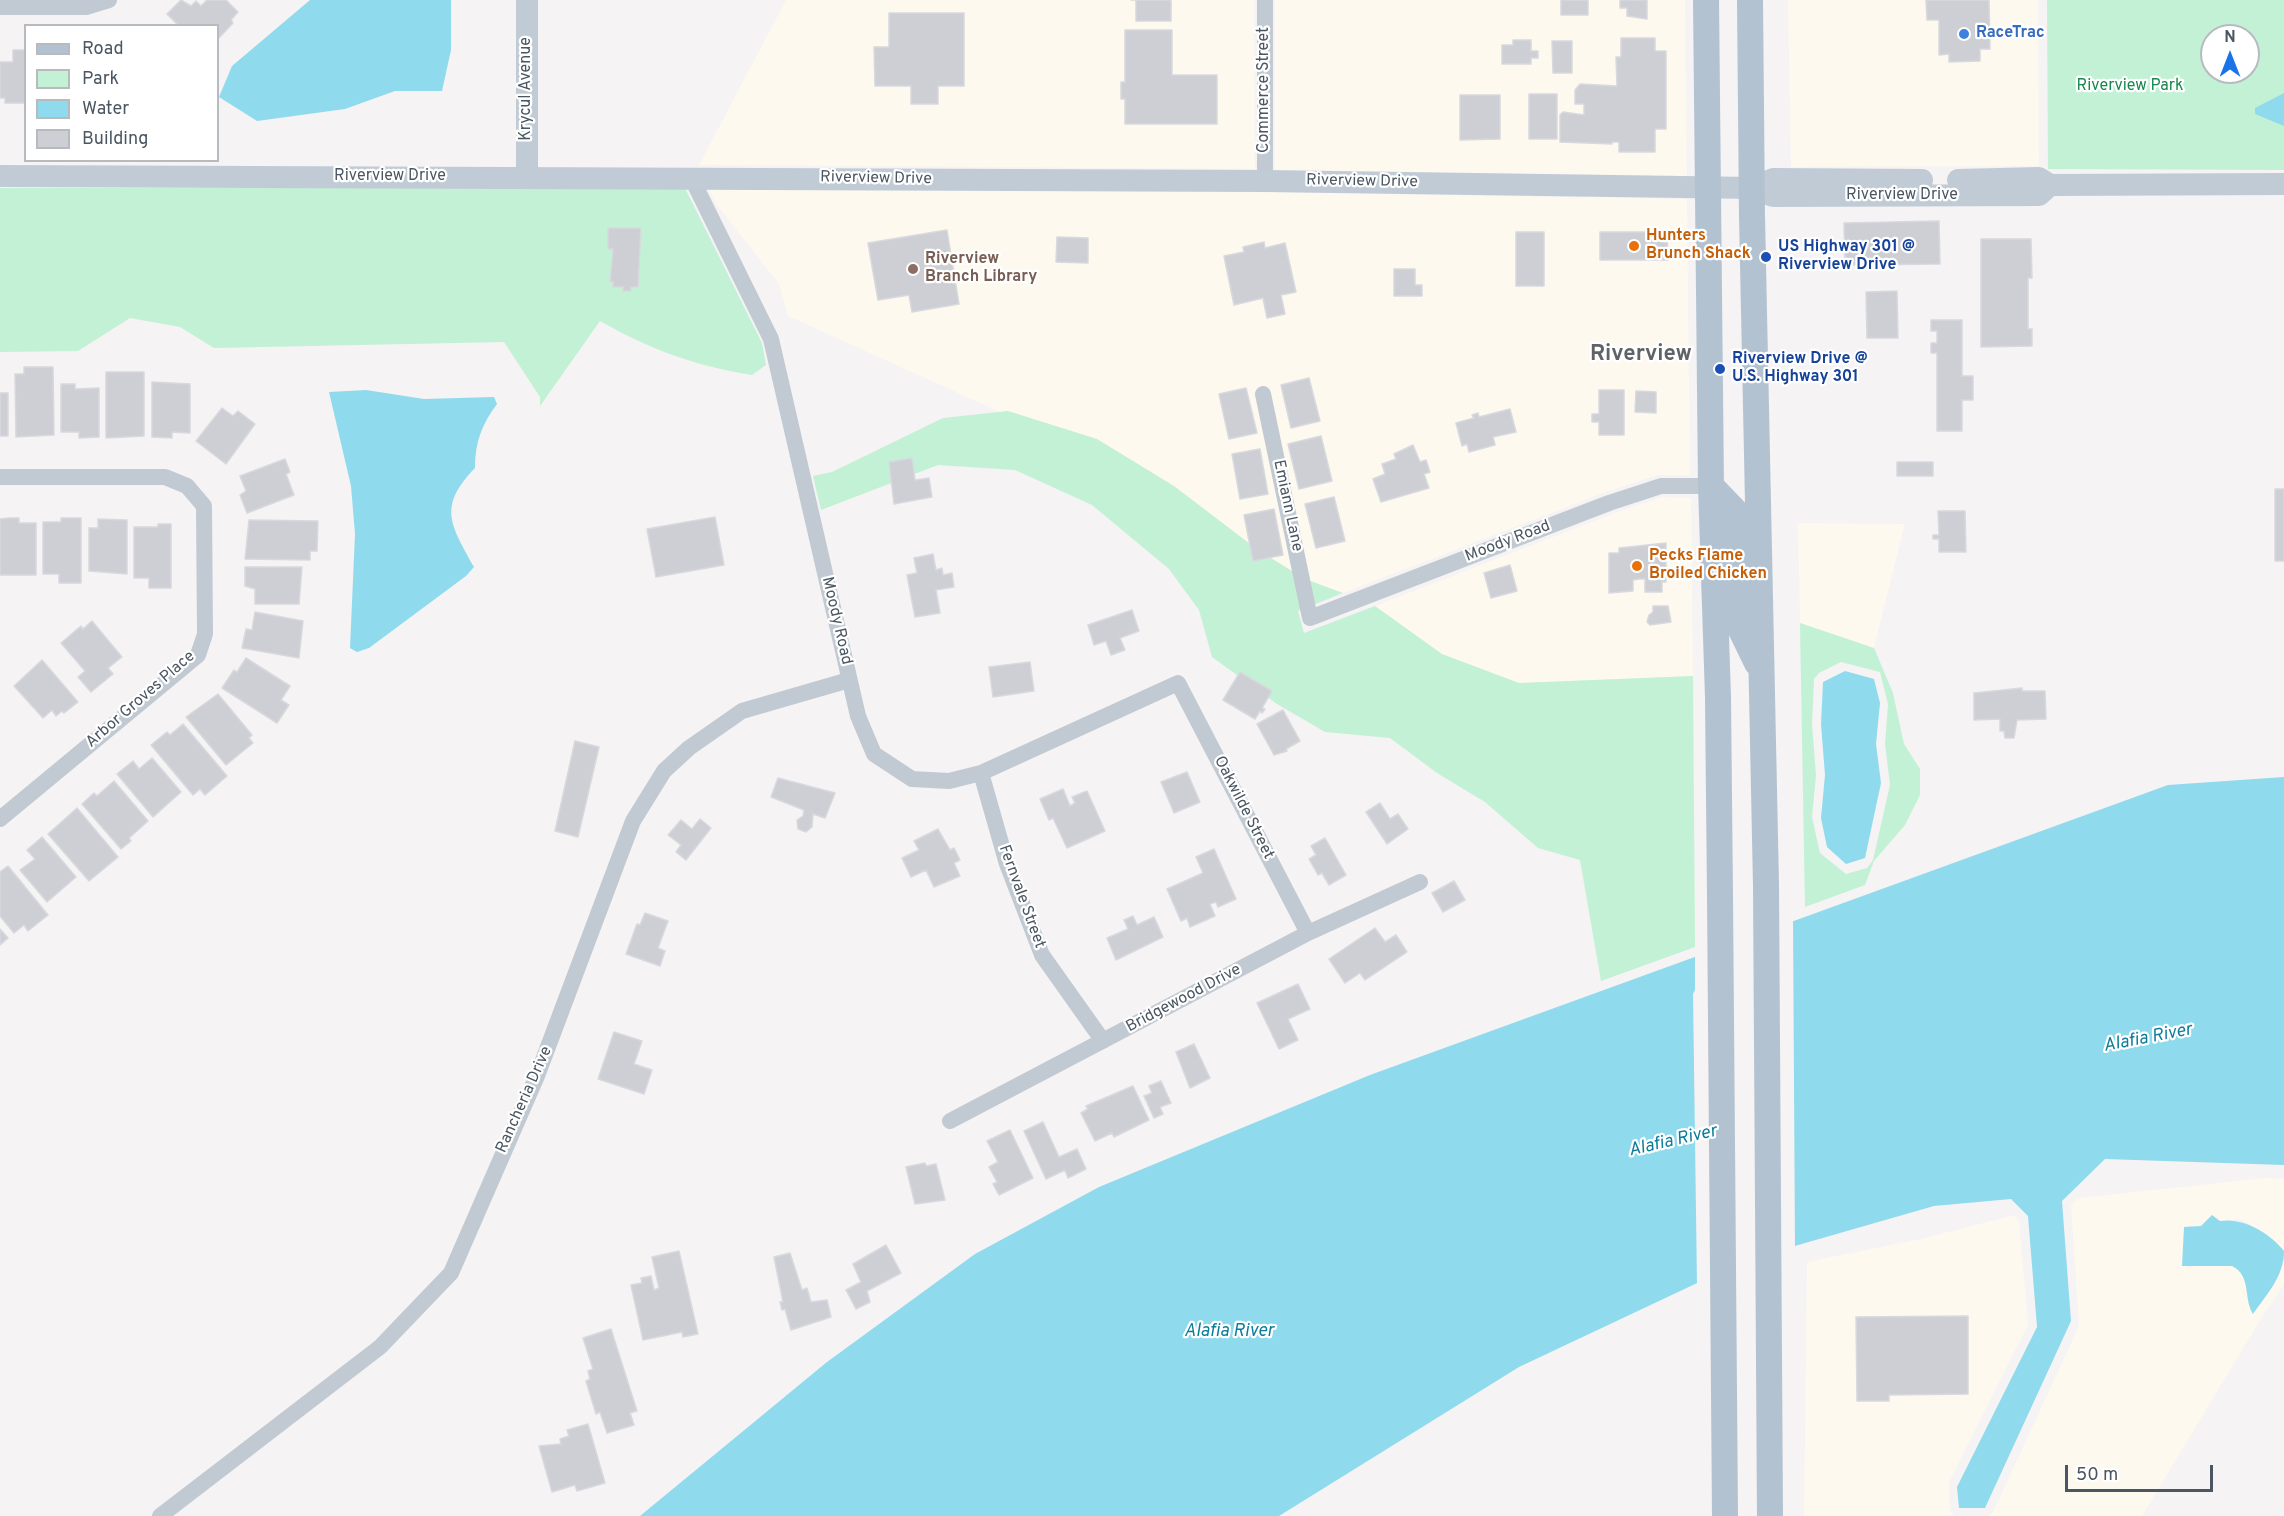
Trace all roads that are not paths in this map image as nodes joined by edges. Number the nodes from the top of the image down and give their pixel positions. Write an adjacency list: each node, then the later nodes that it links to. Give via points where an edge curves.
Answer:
1 (109, 0): 6 (street, via 86,7)
2 (527, 0): 9 (street, Krycul Avenue)
3 (1264, 0): 10 (street, Commerce Street)
4 (1706, 0): 12 (main road)
5 (1750, 0): 13 (main road)
6 (0, 7)
7 (0, 176): 9 (street, Riverview Drive)
8 (691, 177): 9 (street, Riverview Drive); 10 (street, Riverview Drive); 19 (street, Moody Road, via 771,339)
9 (527, 178)
10 (1265, 181): 12 (street, Riverview Drive)
11 (2284, 184): 13 (street, Riverview Drive, via 2050,185 2039,178 1773,179)
12 (1707, 188): 13 (street, Riverview Drive); 16 (main road)
13 (1752, 188): 18 (main road)
14 (1263, 394): 17 (street, Emiann Lane)
15 (0, 477): 22 (street, Arbor Groves Place, via 165,477 187,486 204,506 205,611 205,634 198,655)
16 (1711, 486): 17 (street, Moody Road, via 1650,489); 18 (main road, via 1737,513 1740,628); 28 (main road, via 1718,697)
17 (1310, 618)
18 (1761, 673): 29 (main road)
19 (849, 680): 21 (street, Moody Road, via 874,754 912,779 949,781); 27 (street, Rancheria Drive, via 742,711 664,771 633,821 537,1076 451,1273 380,1347)
20 (1178, 683): 21 (street, Moody Road); 24 (street, Oakwilde Street)
21 (981, 773): 25 (street, Fernvale Street, via 1007,864 1042,955)
22 (0, 819)
23 (1420, 882): 24 (street, Bridgewood Drive)
24 (1308, 933): 25 (street, Bridgewood Drive)
25 (1103, 1041): 26 (street, Bridgewood Drive)
26 (950, 1121)
27 (160, 1516)
28 (1725, 1516)
29 (1770, 1516)

